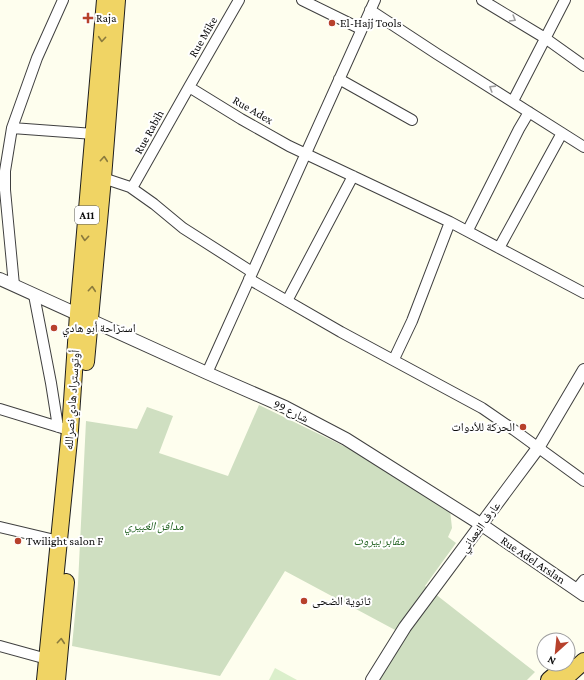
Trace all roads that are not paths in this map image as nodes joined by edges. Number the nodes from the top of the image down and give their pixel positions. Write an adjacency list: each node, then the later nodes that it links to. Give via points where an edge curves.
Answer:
1 (63, 0): 19 (street, via 37,58)
2 (105, 0): 20 (highway, أوتوستراد هادي نصرالله / A11, one-way to 20)
3 (117, 0): 25 (highway, أوتوستراد هادي نصرالله / A11, one-way to 3)
4 (239, 0): 15 (street, Rue Mike)
5 (302, 0): 9 (street)
6 (375, 0): 10 (street)
7 (482, 0): 12 (street, one-way to 12)
8 (565, 0): 12 (street)
9 (314, 3): 11 (street)
10 (370, 10): 11 (street); 16 (street, one-way to 10)
11 (361, 28): 14 (street)
12 (545, 38): 13 (street); 16 (street)
13 (584, 66)
14 (339, 79): 18 (street); 23 (street)
15 (188, 87): 23 (street, Rue Adex); 26 (street, Rue Rabih)
16 (512, 101): 17 (street)
17 (529, 112): 21 (street); 28 (street)
18 (412, 120)
19 (12, 128): 20 (street); 32 (street, via 5,190)
20 (94, 134): 36 (highway, أوتوستراد هادي نصرالله / A11, one-way to 36)
21 (562, 134): 22 (street); 29 (street)
22 (584, 147)
23 (306, 154): 24 (street, Rue Adex); 30 (street)
24 (353, 176): 27 (street, Rue Adex); 35 (street)
25 (102, 178): 26 (street); 36 (highway, أوتوستراد هادي نصرالله / A11, one-way to 25)
26 (132, 188): 30 (street)
27 (450, 222): 28 (street, Rue Adex); 37 (street, via 412,321)
28 (468, 230): 29 (street, Rue Adex)
29 (499, 248): 33 (street, Rue Adex)
30 (250, 276): 35 (street); 39 (street)
31 (0, 279): 32 (street, شارع 99)
32 (14, 285): 34 (street, شارع 99)
33 (584, 293)
34 (34, 295): 36 (street, شارع 99); 41 (street, via 51,383)
35 (287, 301): 37 (street)
36 (84, 317): 39 (street, شارع 99); 41 (highway, أوتوستراد هادي نصرالله / A11); 54 (highway, أوتوستراد هادي نصرالله / A11, one-way to 36)
37 (394, 359): 42 (street, via 482,408)
38 (584, 370): 42 (street, عارف النعماني)
39 (207, 373): 44 (street, شارع 99, via 285,407 346,439)
40 (0, 410): 41 (street)
41 (64, 428): 46 (highway, أوتوستراد هادي نصرالله / A11)
42 (538, 448): 43 (street); 44 (street, عارف النعماني)
43 (584, 481)
44 (482, 525): 48 (street, Rue Adel Arslan); 55 (street, عارف النعماني, via 405,627)
45 (0, 527): 46 (street)
46 (59, 541): 50 (highway, أوتوستراد هادي نصرالله / A11)
47 (584, 580): 48 (street)
48 (580, 593)
49 (0, 646): 50 (street)
50 (47, 659): 53 (highway, أوتوستراد هادي نصرالله / A11)
51 (584, 661): 57 (highway)
52 (558, 672): 56 (highway)
53 (45, 680)
54 (57, 680)
55 (372, 680)
56 (549, 680)
57 (563, 680)

